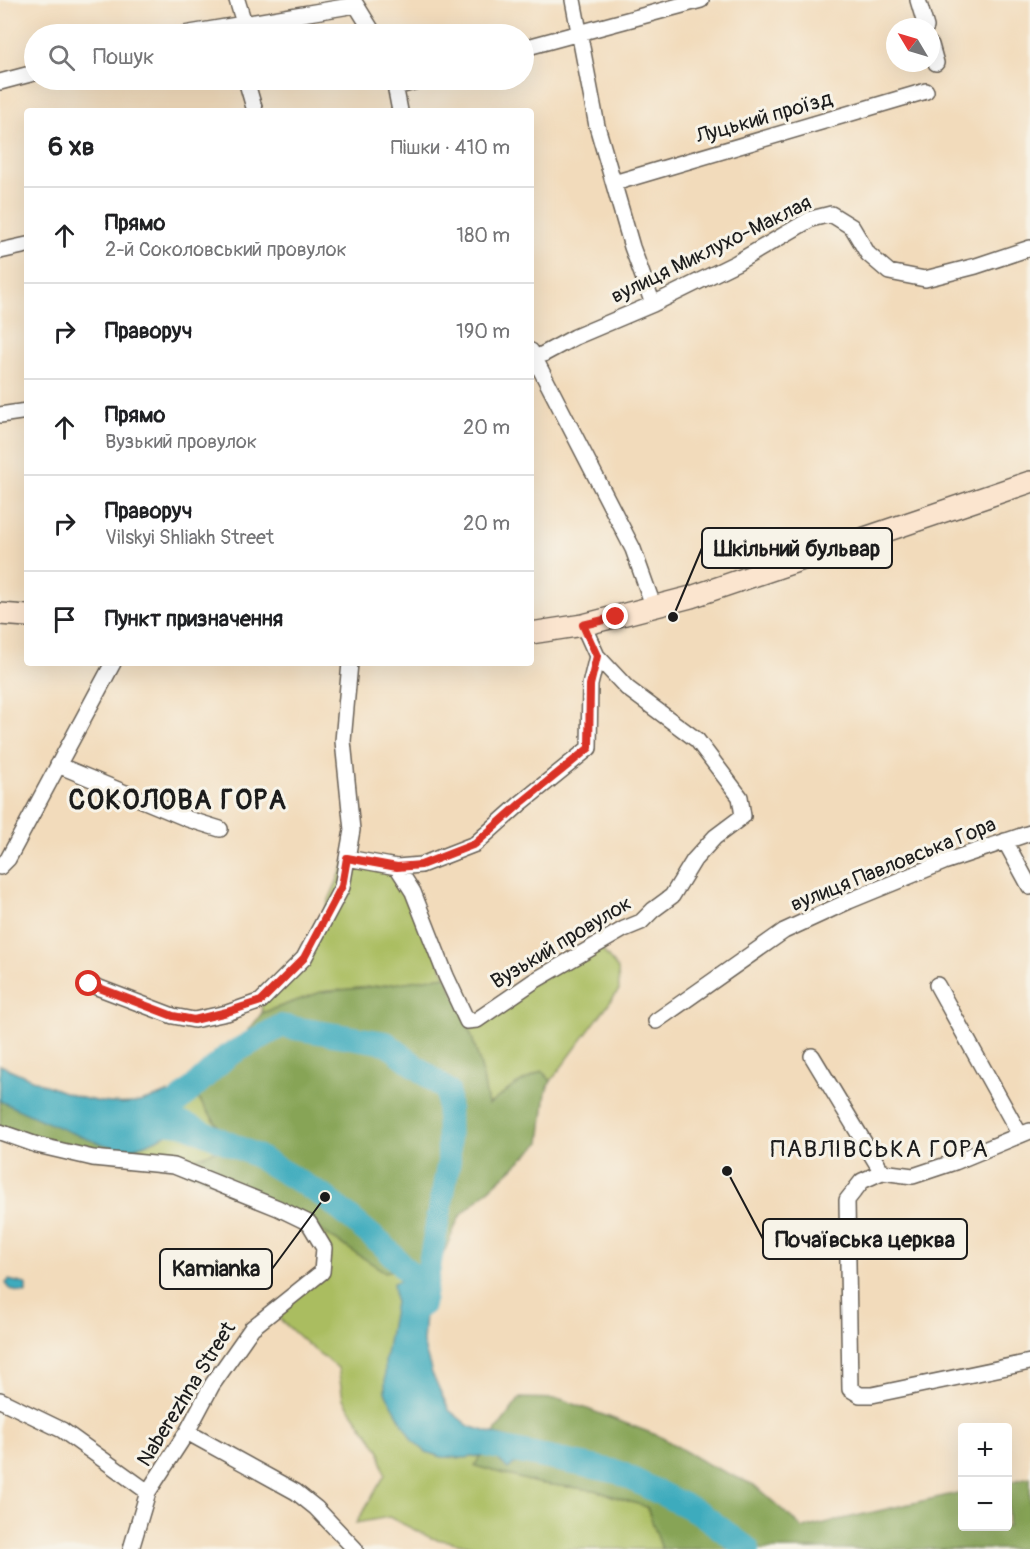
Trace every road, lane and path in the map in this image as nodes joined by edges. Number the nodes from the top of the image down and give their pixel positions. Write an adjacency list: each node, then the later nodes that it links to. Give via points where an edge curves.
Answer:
1 (237, 0): 7 (street)
2 (573, 0): 10 (street)
3 (701, 0): 10 (street)
4 (918, 0): 6 (street)
5 (355, 3): 8 (street); 9 (street)
6 (923, 18)
7 (236, 24)
8 (255, 24)
9 (368, 24)
10 (580, 33): 11 (street); 19 (street, via 597,126)
11 (534, 45)
12 (24, 76): 13 (street)
13 (0, 82)
14 (249, 90): 17 (street)
15 (396, 90): 18 (street)
16 (926, 91): 19 (street, Луцький проїзд)
17 (254, 108)
18 (399, 108)
19 (614, 183): 23 (street)
20 (24, 246): 22 (street)
21 (1030, 248): 23 (street, вулиця Миклухо-Маклая, via 925,279 889,272 868,254 852,227 831,214 811,219 736,263)
22 (0, 251)
23 (653, 304): 24 (street, вулиця Миклухо-Маклая)
24 (534, 355)
25 (534, 357): 29 (street, via 633,549)
26 (24, 411): 27 (street)
27 (0, 415)
28 (1030, 482): 29 (street)
29 (654, 608): 32 (street)
30 (0, 614): 31 (street)
31 (24, 616)
32 (583, 625): 33 (street); 34 (street, Вузький провулок)
33 (534, 633)
34 (597, 656): 43 (street, via 590,685 589,748 475,844 421,865); 43 (street, Вузький провулок, via 627,688 697,740 740,797 743,816 715,837 694,860 672,896 641,922 534,981 477,1020 467,1021 413,892)
35 (111, 666): 37 (street)
36 (350, 666): 41 (street, via 343,741 352,830)
37 (58, 765): 38 (street); 42 (street)
38 (220, 829)
39 (1030, 833): 40 (street, вулиця Павловська Гора)
40 (1005, 841): 44 (street); 47 (street, вулиця Павловська Гора, via 883,887 784,931)
41 (347, 858): 43 (street); 45 (street, via 342,886 304,958 261,1001 194,1020 173,1016)
42 (0, 867)
43 (397, 867)
44 (1030, 887)
45 (89, 984)
46 (937, 985): 50 (street)
47 (656, 1021)
48 (812, 1056): 51 (street)
49 (0, 1132): 54 (street, Naberezhna Street, via 93,1158 174,1166 309,1223 324,1248 322,1272 252,1328 212,1385)
50 (1025, 1133): 51 (street, via 913,1176)
51 (882, 1172): 52 (street, via 862,1181 847,1200 850,1389 860,1395 872,1395)
52 (1030, 1362)
53 (0, 1400): 55 (street, via 62,1430)
54 (187, 1432): 55 (street, Naberezhna Street); 57 (street, via 296,1492)
55 (148, 1492): 56 (street, Naberezhna Street)
56 (131, 1549)
57 (355, 1549)

